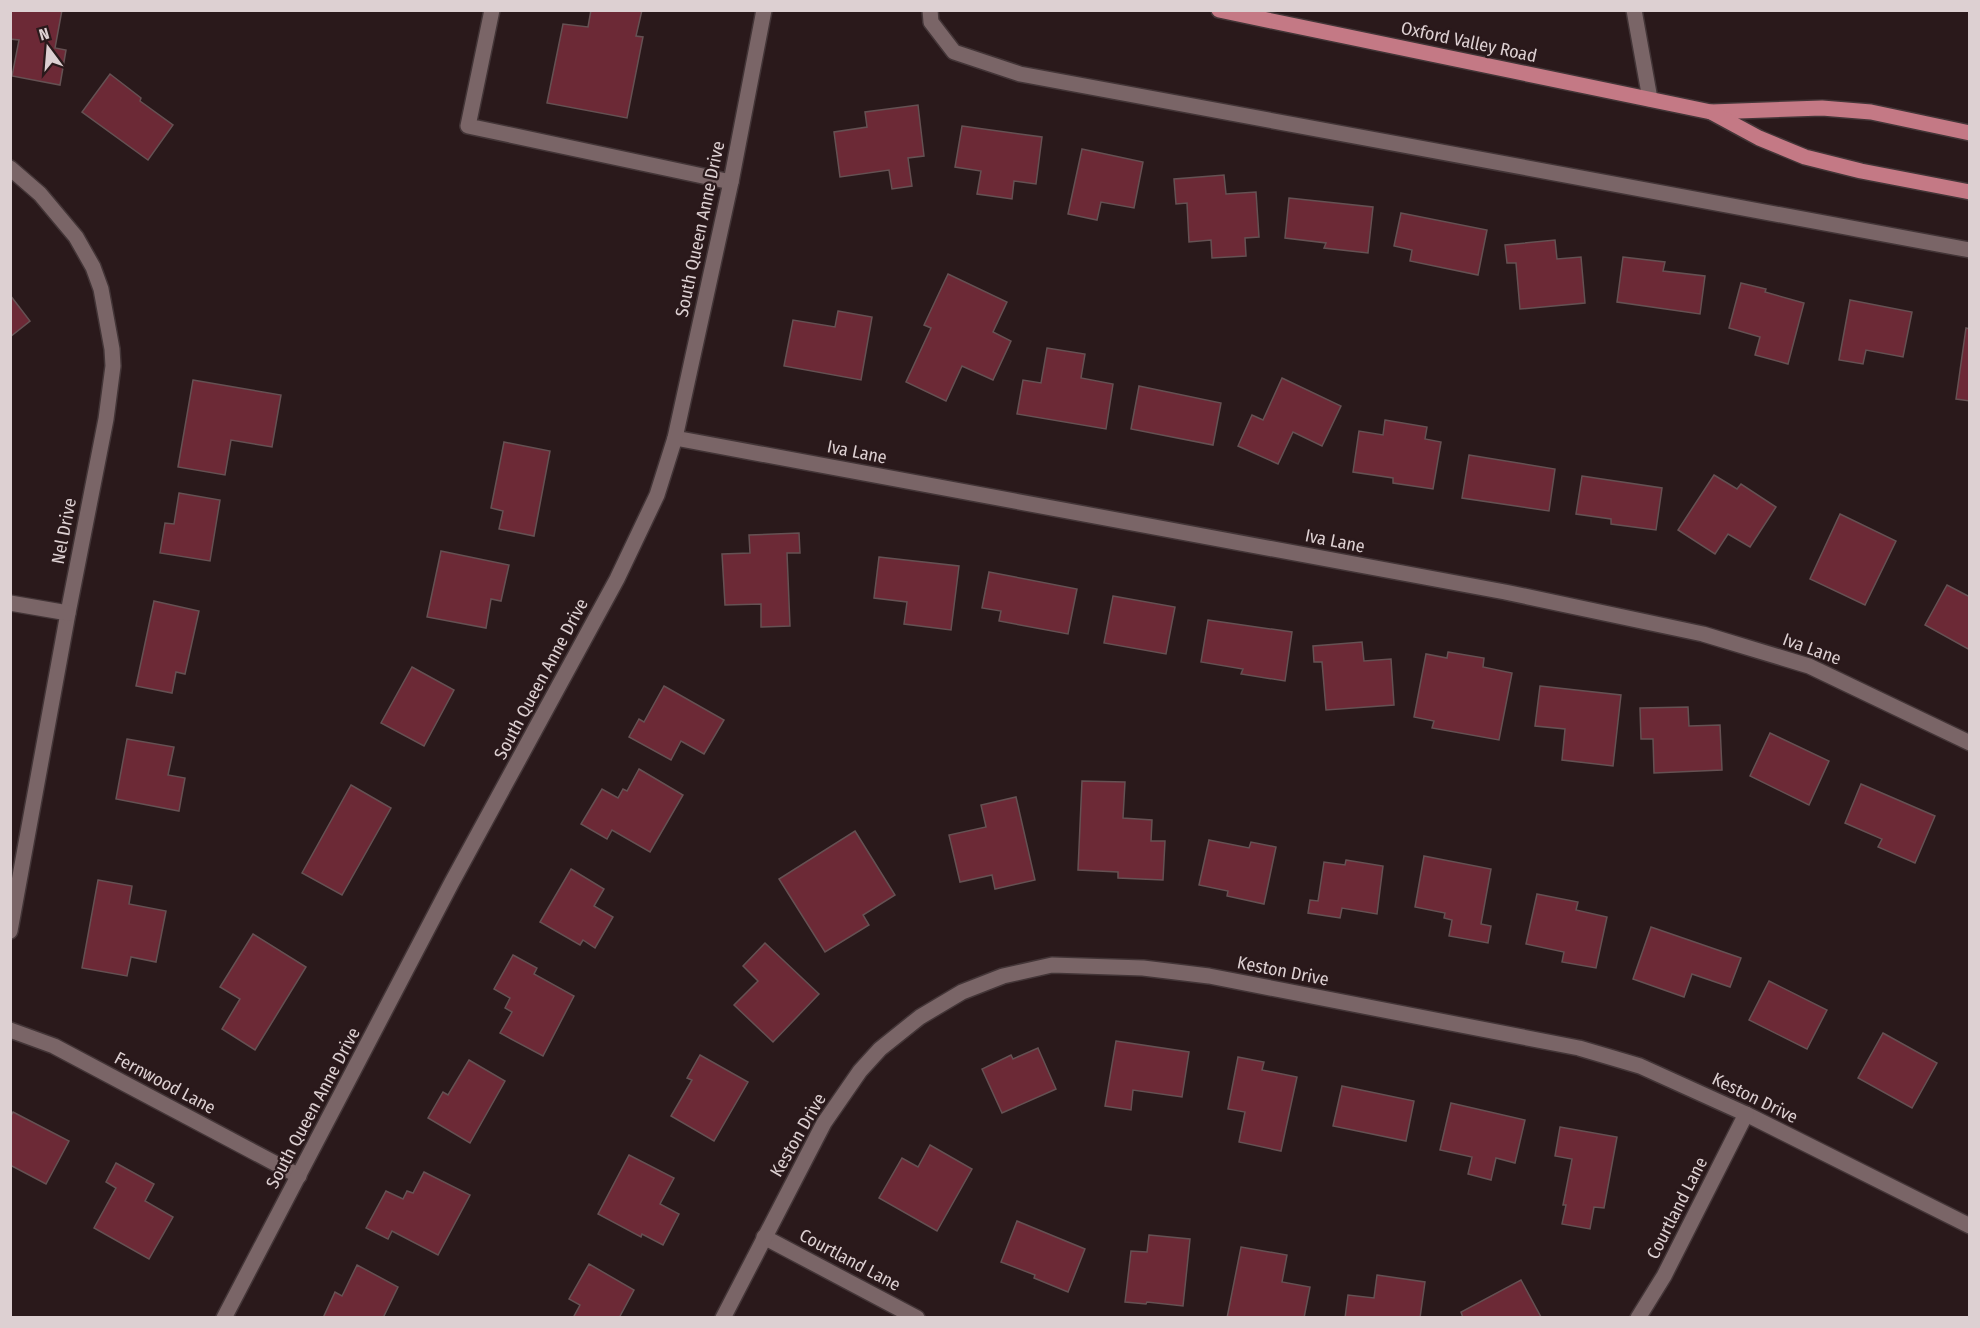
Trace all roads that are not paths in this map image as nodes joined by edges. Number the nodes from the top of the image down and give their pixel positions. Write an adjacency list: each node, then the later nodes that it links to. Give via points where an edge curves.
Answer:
1 (492, 10): 10 (street, via 468,126)
2 (764, 10): 10 (street, South Queen Anne Drive)
3 (930, 10): 12 (street, via 931,22 954,52 1020,74)
4 (1219, 10): 6 (main road, Oxford Valley Road)
5 (1634, 10): 6 (street)
6 (1650, 99): 7 (main road, Oxford Valley Road)
7 (1711, 112): 8 (main road, Oxford Valley Road, via 1822,108 1871,112); 11 (main road, Oxford Valley Road, via 1805,157)
8 (1970, 133)
9 (10, 168): 15 (street, Nel Drive, via 40,194 82,247 101,289 112,349 106,419)
10 (731, 182): 13 (street, South Queen Anne Drive)
11 (1970, 192)
12 (1970, 250)
13 (675, 438): 16 (street, Iva Lane, via 1493,590 1703,634 1809,666); 20 (street, South Queen Anne Drive, via 657,495 617,579 452,882)
14 (10, 603): 15 (street)
15 (68, 614): 17 (street, Nel Drive)
16 (1970, 743)
17 (10, 931)
18 (10, 1030): 20 (street, Fernwood Lane, via 54,1046)
19 (1746, 1114): 21 (street, Keston Drive); 22 (street, Keston Drive, via 1640,1066 1579,1048 1209,976 1143,968 1052,965 1003,976 962,992 920,1017 880,1049 824,1123); 26 (street, Courtland Lane, via 1664,1276)
20 (299, 1176): 23 (street, South Queen Anne Drive)
21 (1970, 1227)
22 (764, 1237): 24 (street, Keston Drive); 25 (street, Courtland Lane)
23 (224, 1317)
24 (723, 1317)
25 (917, 1317)
26 (1638, 1317)

